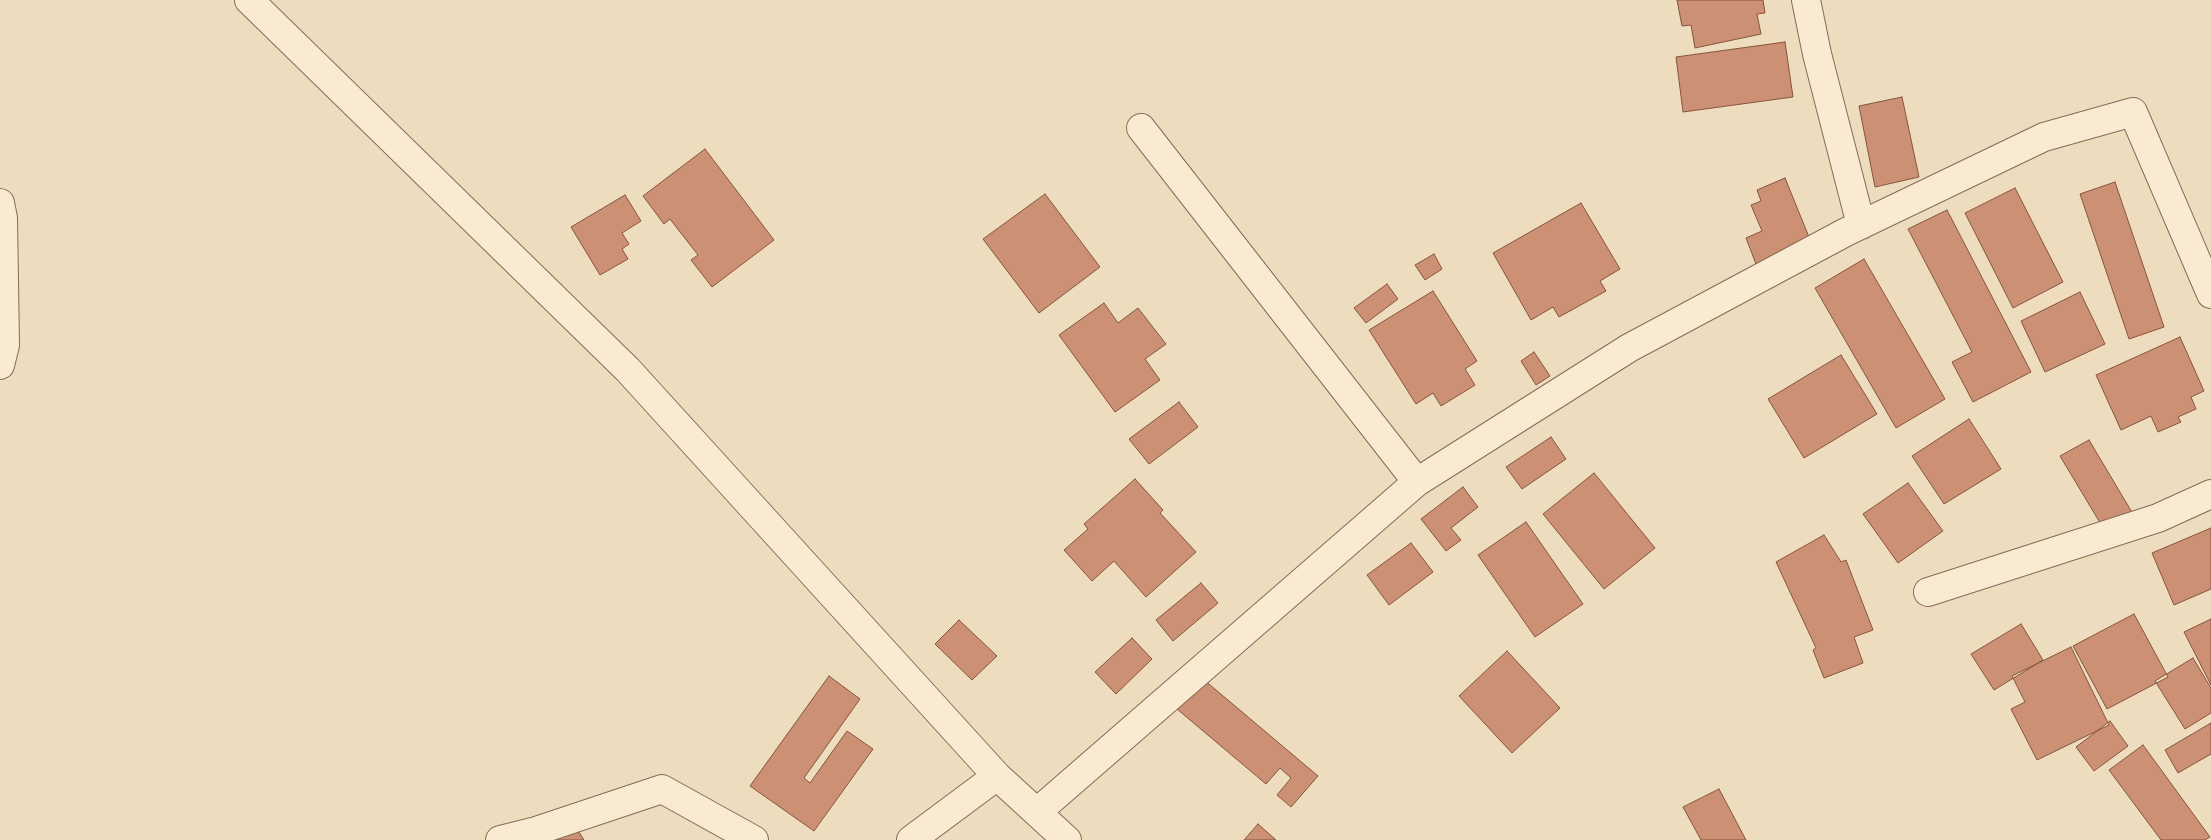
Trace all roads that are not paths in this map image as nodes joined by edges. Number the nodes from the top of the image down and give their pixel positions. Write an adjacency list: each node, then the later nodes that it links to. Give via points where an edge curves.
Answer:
1 (249, 0): 11 (street, via 628,370)
2 (1806, 0): 5 (street)
3 (1141, 128): 8 (street)
4 (0, 203): 7 (street, via 5,346)
5 (1861, 225): 6 (street, via 2044,137 2133,112); 8 (street, via 1629,348)
6 (2211, 294)
7 (0, 365)
8 (1418, 482): 12 (street)
9 (2211, 494): 10 (street, via 2158,518)
10 (1928, 592)
11 (997, 776): 12 (street); 15 (street)
12 (1037, 812): 16 (street)
13 (500, 840): 14 (street, via 662,789)
14 (754, 840)
15 (911, 840)
16 (1067, 840)

